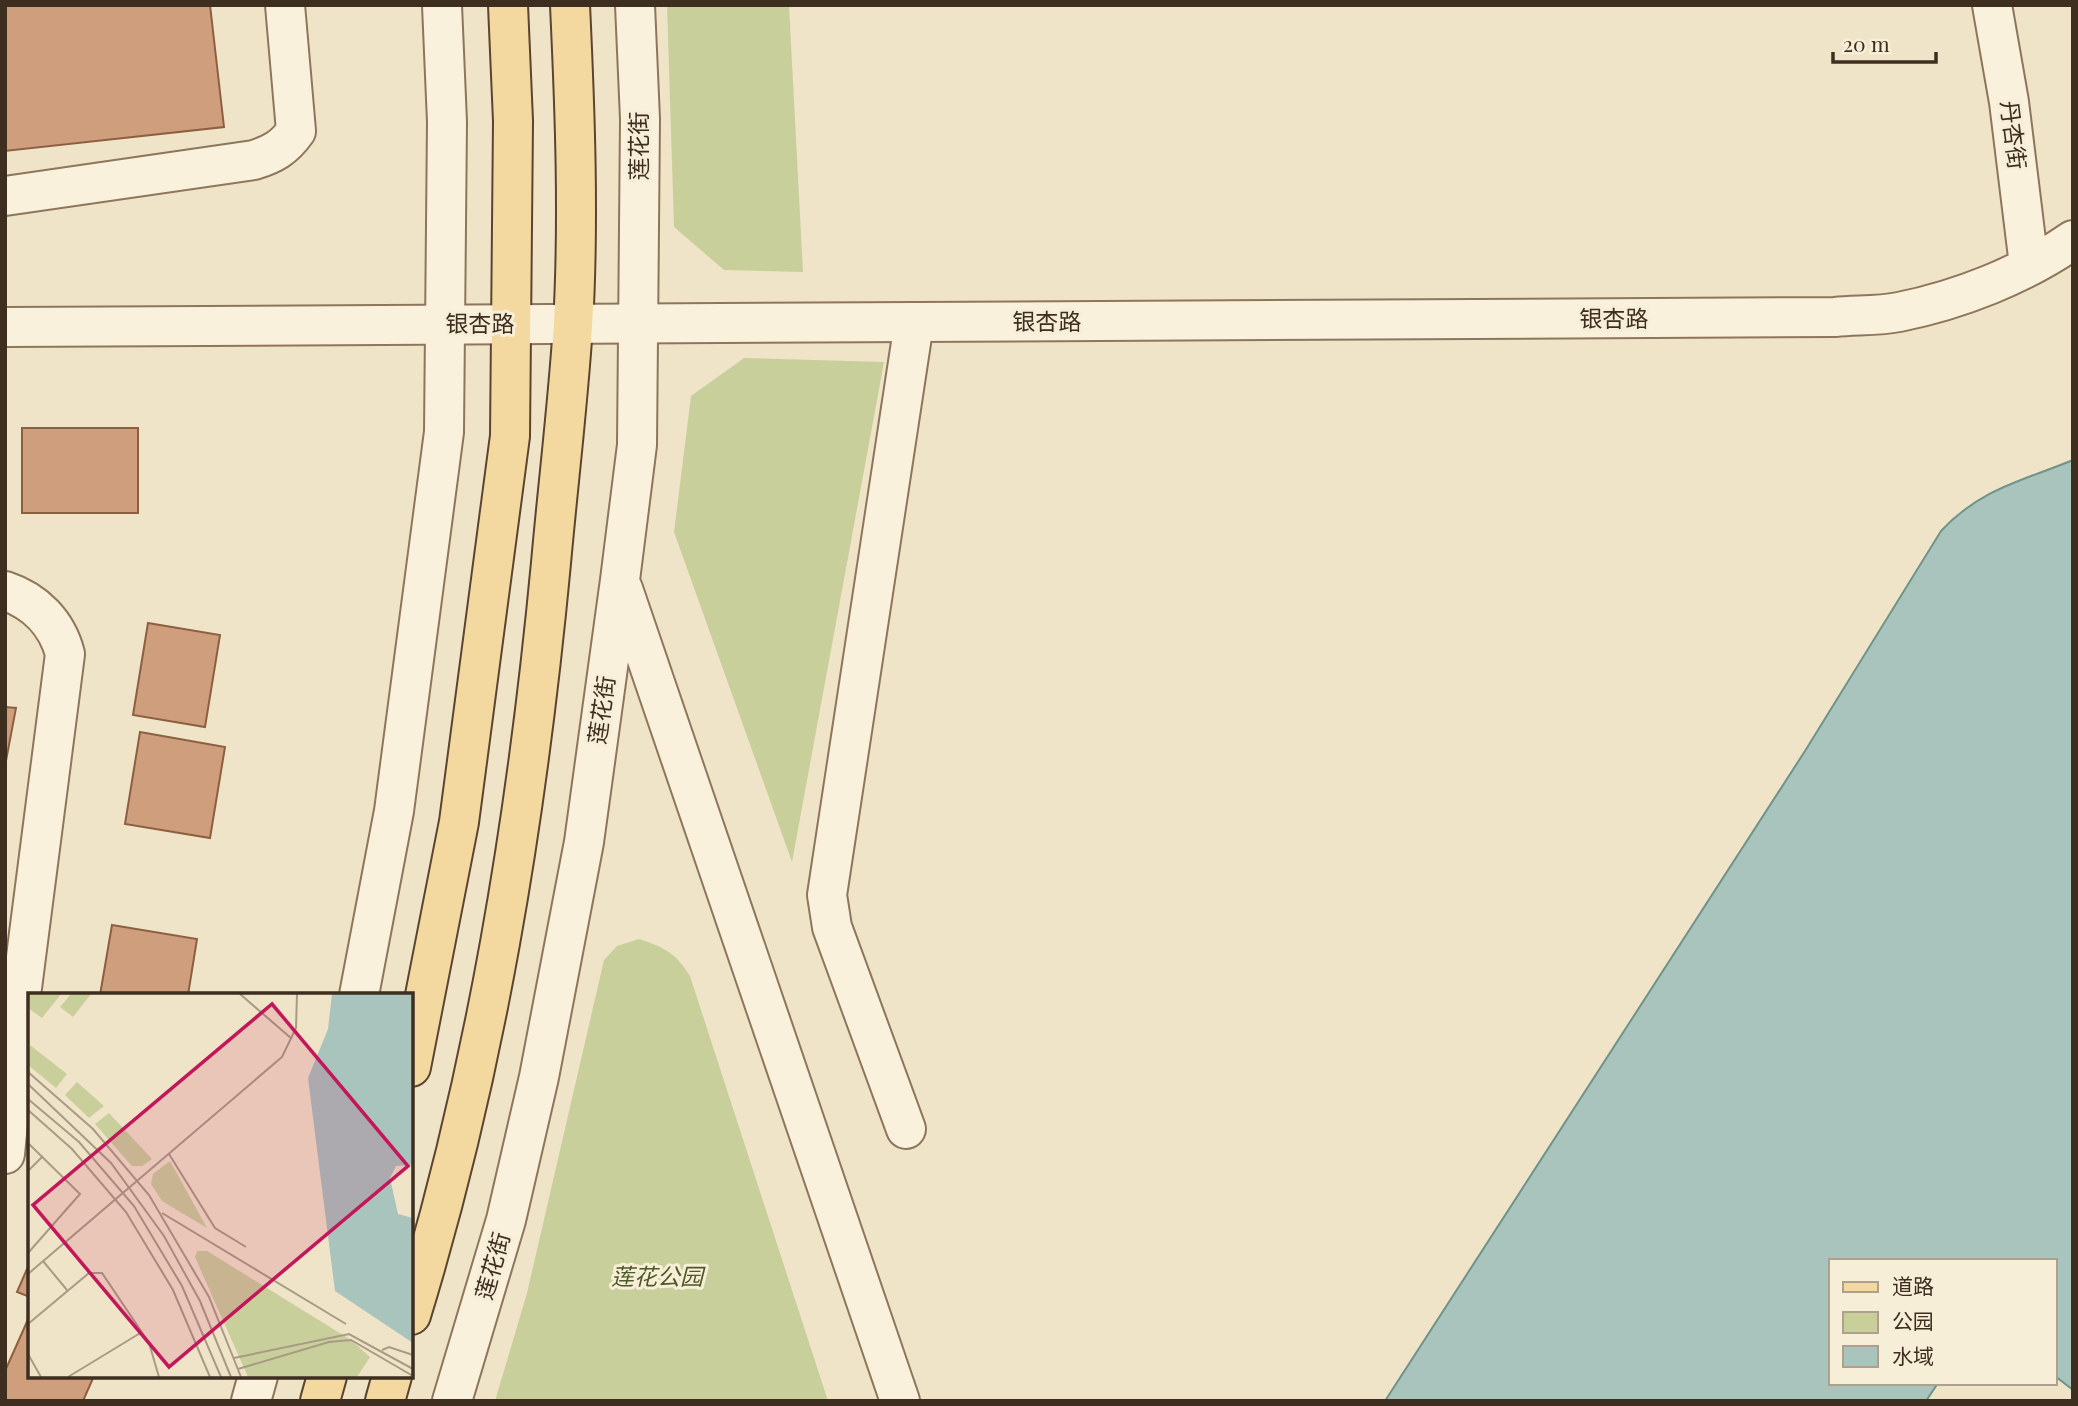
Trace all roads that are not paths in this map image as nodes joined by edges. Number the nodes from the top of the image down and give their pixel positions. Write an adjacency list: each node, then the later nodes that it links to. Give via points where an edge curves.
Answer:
1 (285, 5): 7 (street, via 296,131 273,154)
2 (442, 5): 11 (street, via 447,122)
3 (508, 5): 12 (main road, via 513,121)
4 (570, 5): 13 (main road, via 575,120)
5 (635, 5): 14 (street, 莲花街, via 640,119)
6 (1992, 5): 9 (street, 丹杏街)
7 (5, 195)
8 (2073, 240): 9 (street, 银杏路)
9 (2029, 265): 10 (street, 银杏路, via 1993,282 1898,312 1835,317)
10 (914, 323): 14 (street, 银杏路); 21 (street, via 827,895 832,927)
11 (445, 324): 12 (street, 银杏路); 15 (street, 银杏路); 18 (street, via 444,432 429,555 394,811)
12 (511, 324): 13 (street, 银杏路); 19 (main road, via 510,436 491,590 459,822)
13 (573, 324): 14 (street, 银杏路); 23 (main road, via 536,717 520,831 476,1063)
14 (638, 324): 16 (street, 莲花街, via 636,445)
15 (5, 327)
16 (620, 580): 30 (street, 莲花街, via 584,842 539,1077 506,1220); 31 (street)
17 (5, 591): 20 (street, via 35,606 47,618 61,638 65,654)
18 (359, 993)
19 (413, 1057)
20 (7, 1114): 22 (street)
21 (906, 1129)
22 (5, 1154)
23 (413, 1308)
24 (257, 1378): 27 (street)
25 (326, 1378): 28 (main road)
26 (391, 1378): 29 (main road)
27 (250, 1401)
28 (320, 1401)
29 (385, 1401)
30 (453, 1401)
31 (900, 1401)

